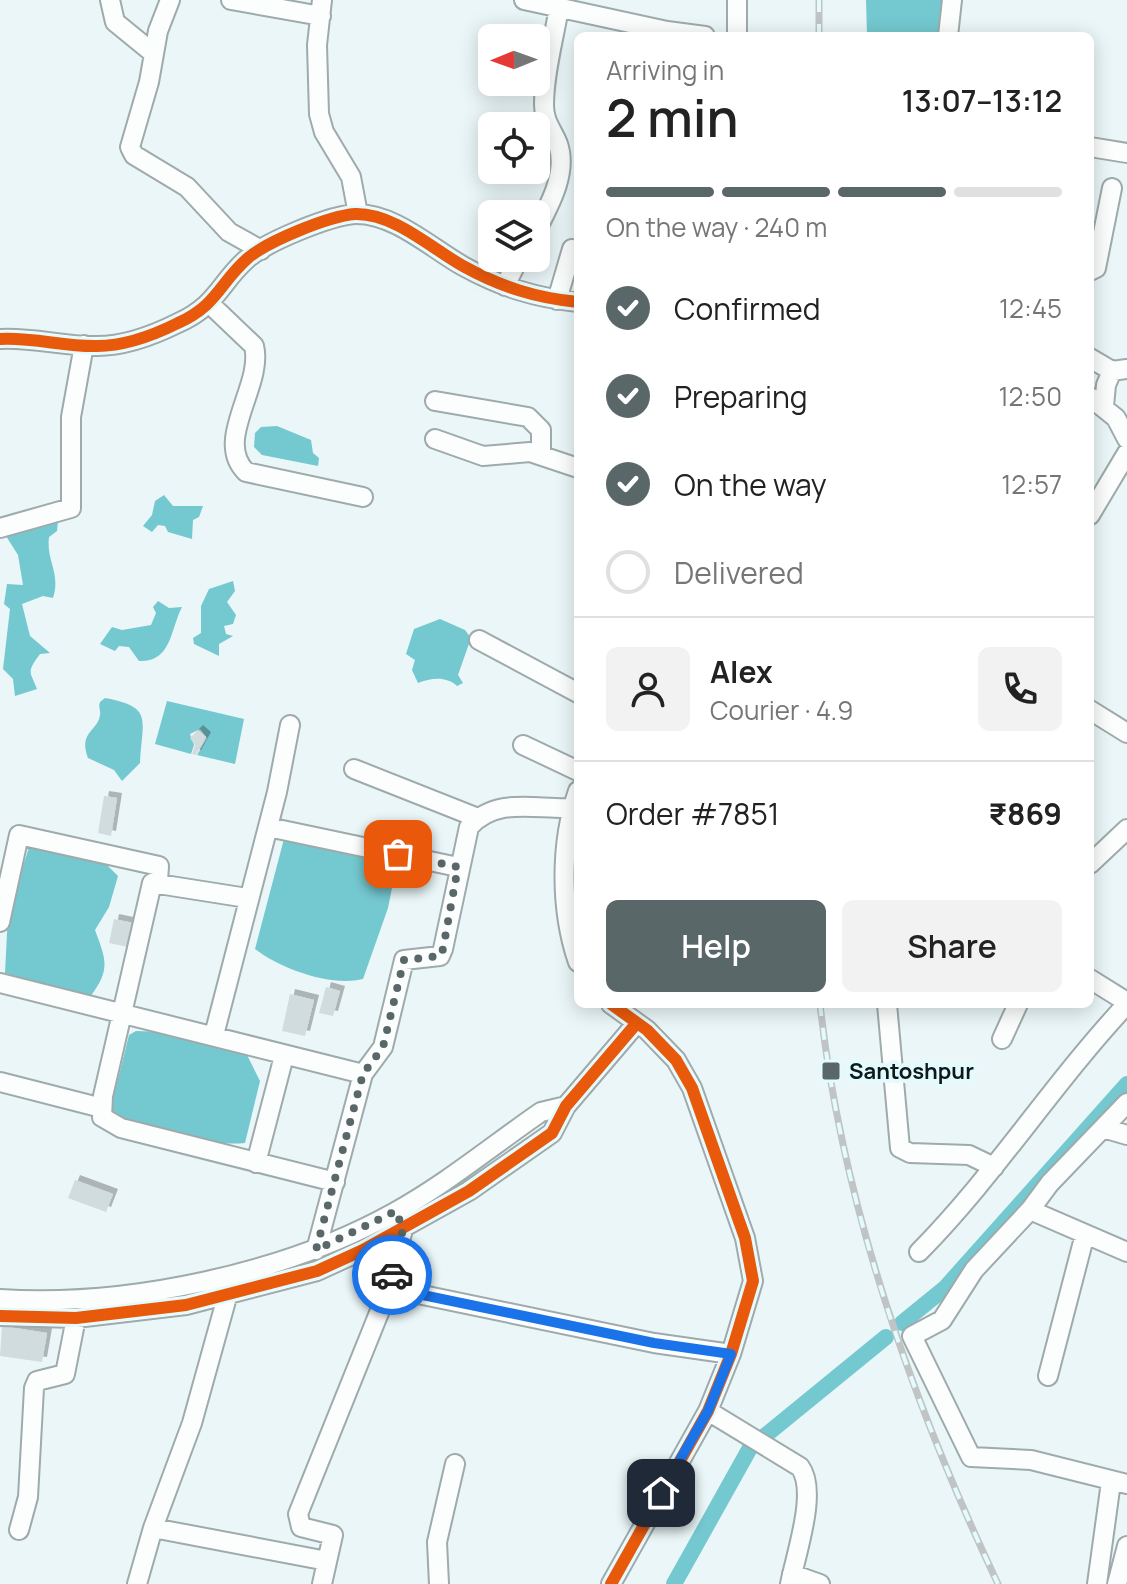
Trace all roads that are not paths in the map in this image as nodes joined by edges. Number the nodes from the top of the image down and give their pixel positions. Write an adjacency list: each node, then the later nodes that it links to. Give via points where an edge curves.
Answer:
1 (110, 0): 12 (street, via 115,22)
2 (170, 0): 12 (street)
3 (231, 0): 8 (street)
4 (524, 0): 7 (street)
5 (737, 0): 10 (street)
6 (952, 0): 11 (street)
7 (559, 7): 9 (street); 16 (street, via 544,100 546,123 561,159)
8 (321, 8): 17 (street, via 319,114 351,177)
9 (675, 32)
10 (737, 32)
11 (948, 32)
12 (153, 53): 19 (street, via 131,152 187,187 229,232)
13 (1094, 148): 14 (street)
14 (1127, 153)
15 (1112, 188): 20 (street)
16 (550, 202)
17 (358, 214): 19 (street, via 341,216); 22 (street, via 407,232)
18 (572, 249): 23 (street)
19 (261, 250): 25 (street)
20 (1094, 269)
21 (512, 272): 22 (street)
22 (505, 286): 23 (street)
23 (557, 300): 24 (street)
24 (574, 302)
25 (210, 304): 27 (street, via 129,341); 37 (street, via 256,353 236,461 246,472)
26 (0, 339): 27 (street)
27 (84, 345): 39 (street, via 71,417 71,508)
28 (1094, 360): 29 (street)
29 (1120, 370): 31 (street)
30 (435, 401): 35 (street, via 528,417 541,430)
31 (1097, 401): 33 (street)
32 (435, 439): 35 (street, via 483,456)
33 (1127, 439)
34 (1127, 453): 38 (street)
35 (541, 454): 36 (street)
36 (574, 466)
37 (363, 497)
38 (1094, 508)
39 (0, 528)
40 (479, 640): 41 (street)
41 (574, 691)
42 (1094, 712): 44 (street)
43 (290, 725): 51 (street)
44 (1127, 733)
45 (523, 745): 47 (street)
46 (354, 769): 50 (street)
47 (574, 769)
48 (574, 800): 50 (street, via 506,807)
49 (574, 808): 58 (street, via 565,884)
50 (478, 818): 54 (street, via 464,839)
51 (268, 827): 54 (street); 56 (street)
52 (1127, 829): 53 (street)
53 (1094, 860)
54 (458, 867): 70 (street, via 440,956 404,960 383,1047)
55 (158, 881): 56 (street); 57 (street, via 159,866 19,835); 65 (street, via 148,892)
56 (247, 898): 67 (street)
57 (0, 922)
58 (574, 948)
59 (1094, 982): 61 (street)
60 (0, 983): 65 (street)
61 (1127, 1003): 77 (street)
62 (616, 1008): 66 (street)
63 (887, 1008): 77 (street, via 900,1148 969,1155)
64 (1016, 1008): 68 (street)
65 (122, 1013): 67 (street); 73 (street)
66 (636, 1024): 80 (street, via 566,1106 541,1112); 90 (street, via 676,1060 692,1088 745,1238 753,1281)
67 (214, 1035): 69 (street)
68 (1002, 1039)
69 (284, 1056): 70 (street); 76 (street)
70 (363, 1074): 78 (street)
71 (0, 1082): 73 (street)
72 (1127, 1103): 74 (street)
73 (102, 1108): 76 (street, via 102,1117 121,1128)
74 (1103, 1128): 75 (street); 79 (street)
75 (1127, 1135)
76 (256, 1163): 78 (street)
77 (994, 1167): 83 (street)
78 (335, 1182): 82 (street)
79 (1030, 1210): 81 (street); 94 (street, via 974,1270 942,1320 912,1336 971,1457 1031,1460)
80 (400, 1220): 82 (street); 85 (street); 86 (street, via 317,1271)
81 (1085, 1234): 84 (street); 91 (street)
82 (316, 1250): 87 (street, via 158,1289)
83 (919, 1252)
84 (1127, 1252)
85 (389, 1288): 90 (street); 98 (street, via 298,1514 301,1527 333,1535)
86 (227, 1297): 89 (street); 95 (street, via 192,1423)
87 (0, 1299)
88 (0, 1316): 89 (street)
89 (76, 1318): 96 (street, via 65,1374 37,1381 34,1388 28,1497)
90 (731, 1354): 92 (street)
91 (1048, 1376)
92 (708, 1411): 99 (street, via 800,1467 808,1478); 103 (street)
93 (455, 1464): 102 (street, via 437,1542)
94 (1119, 1483): 105 (street)
95 (153, 1528): 98 (street); 100 (street)
96 (19, 1530)
97 (1127, 1546): 106 (street)
98 (327, 1561): 101 (street)
99 (791, 1579): 104 (street)
100 (137, 1584)
101 (322, 1584)
102 (439, 1584)
103 (611, 1584)
104 (820, 1584)
105 (1097, 1584)
106 (1117, 1584)

